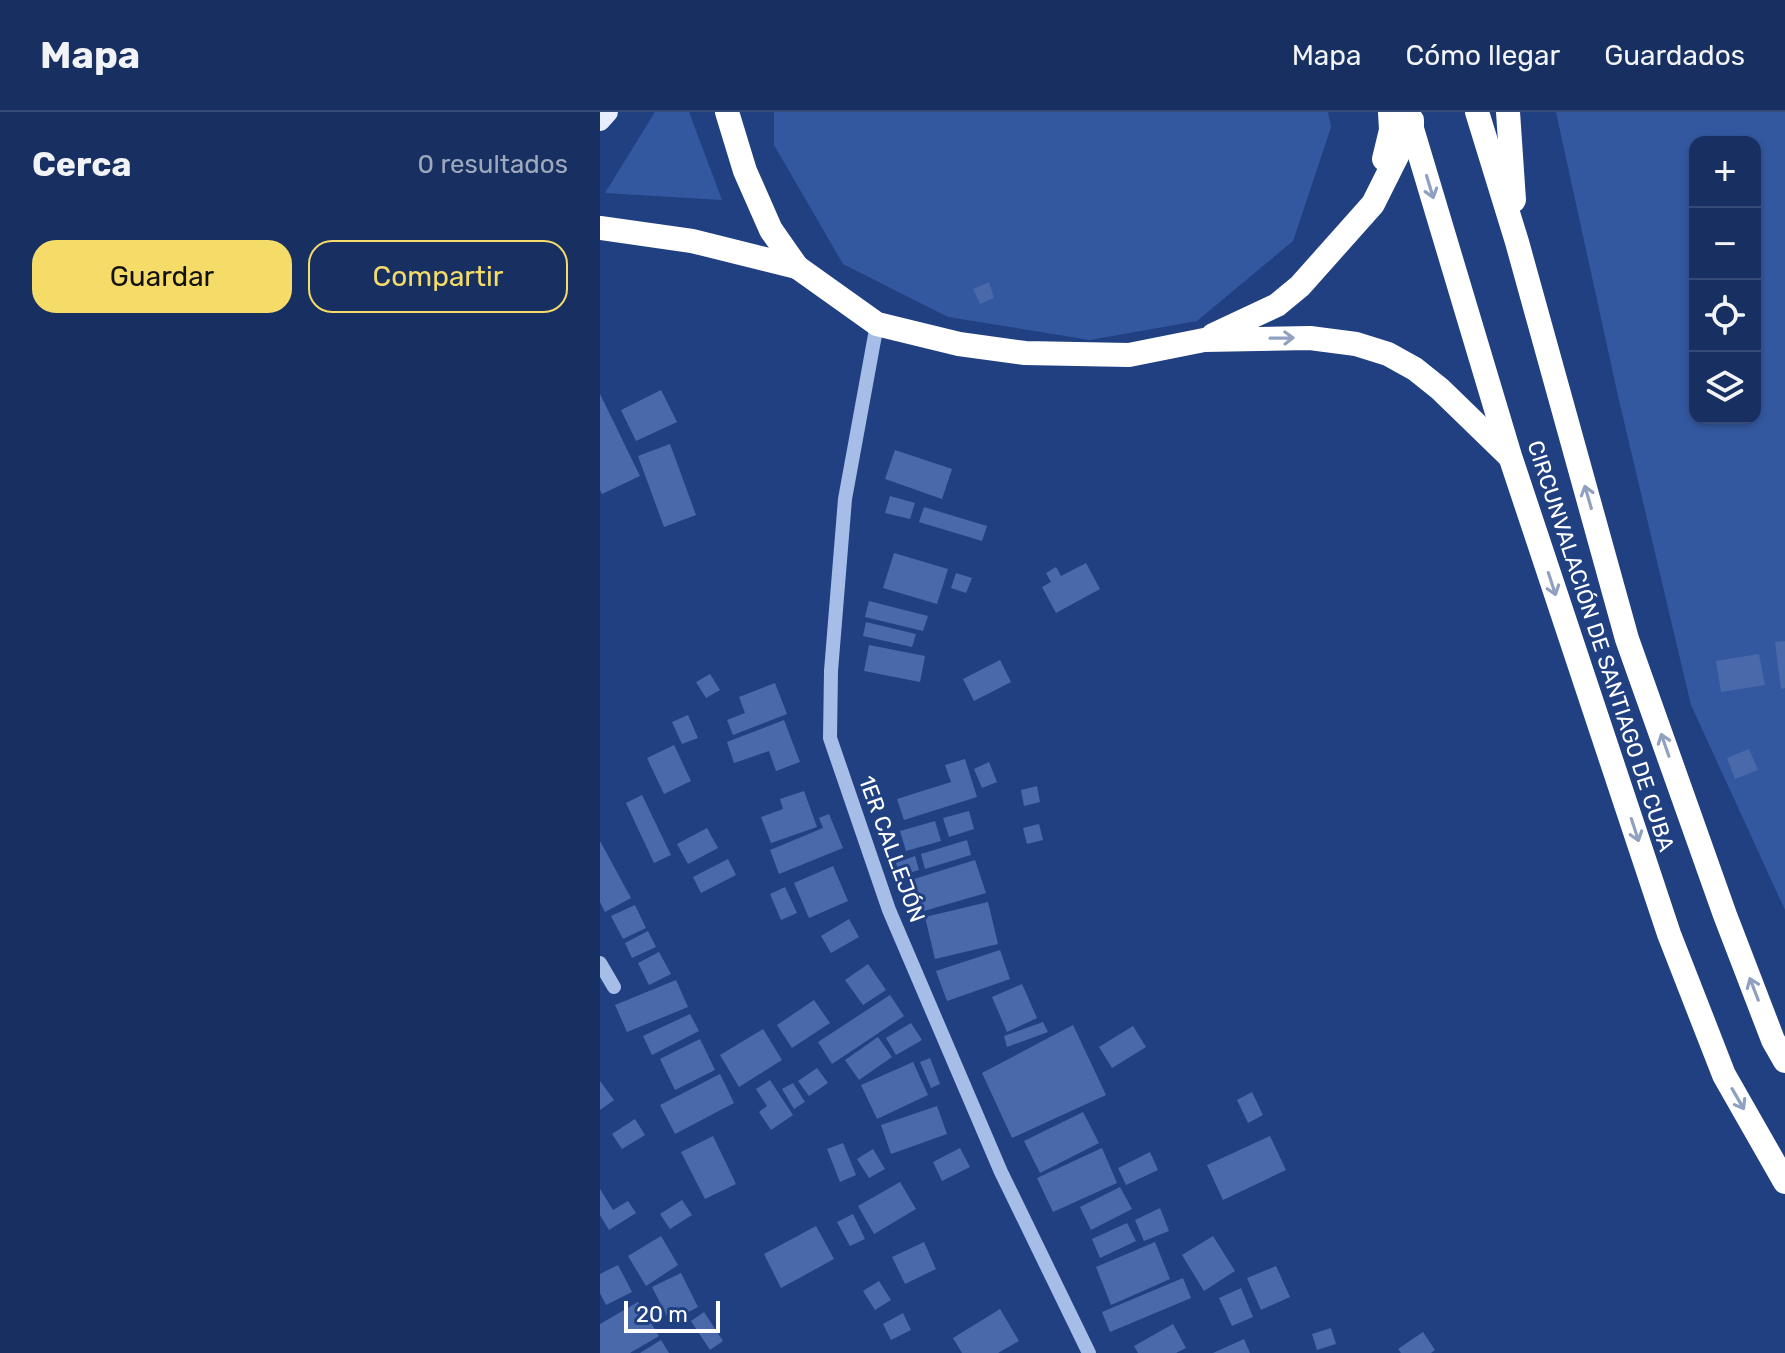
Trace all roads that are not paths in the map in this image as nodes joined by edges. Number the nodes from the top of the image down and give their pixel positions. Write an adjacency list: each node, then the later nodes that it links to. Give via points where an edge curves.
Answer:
1 (608, 112): 7 (main road)
2 (727, 112): 11 (highway, via 771,230)
3 (1390, 112): 8 (highway, via 1391,130)
4 (1477, 112): 10 (highway, CIRCUNVALACIÓN DE SANTIAGO DE CUBA)
5 (1508, 112): 10 (highway)
6 (1411, 117): 8 (highway); 14 (highway, CIRCUNVALACIÓN DE SANTIAGO DE CUBA, one-way to 14)
7 (600, 121)
8 (1373, 204): 13 (highway, via 1277,305)
9 (600, 228): 11 (highway, via 692,241)
10 (1517, 242): 17 (highway, CIRCUNVALACIÓN DE SANTIAGO DE CUBA, one-way to 10, via 1725,915 1627,639)
11 (797, 267): 12 (highway)
12 (877, 324): 13 (highway, via 1025,353 1129,355); 19 (street, 1ER CALLEJÓN, via 845,499 830,738 889,910 1001,1172)
13 (1204, 340): 14 (highway, one-way to 14, via 1310,338 1388,354 1440,389)
14 (1510, 456): 18 (highway, CIRCUNVALACIÓN DE SANTIAGO DE CUBA, one-way to 18, via 1669,934 1724,1075)
15 (600, 963): 16 (street)
16 (614, 987)
17 (1785, 1061)
18 (1785, 1182)
19 (1089, 1353)

